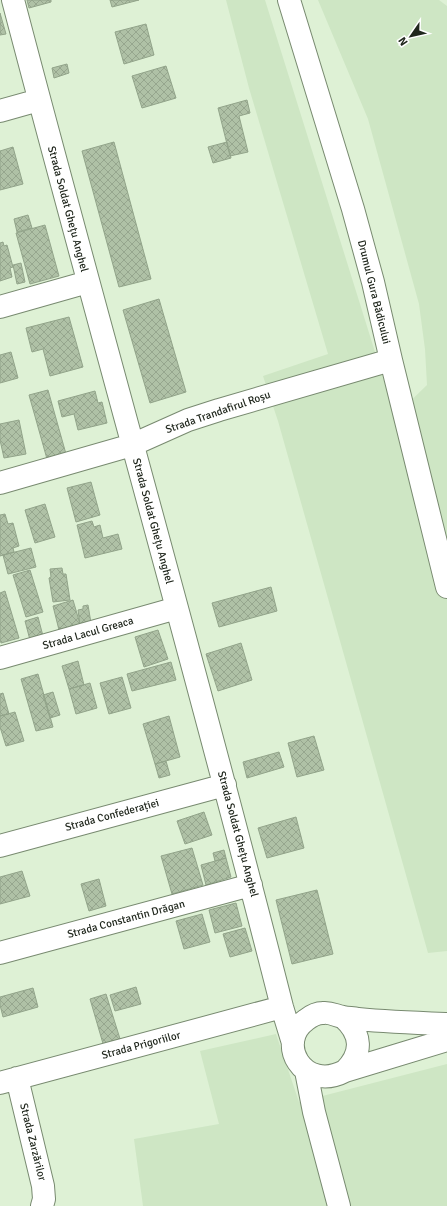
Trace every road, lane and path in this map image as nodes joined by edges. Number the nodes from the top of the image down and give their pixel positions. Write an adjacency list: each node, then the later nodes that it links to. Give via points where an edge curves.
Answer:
1 (13, 0): 3 (street, Strada Soldat Ghețu Anghel)
2 (289, 0): 7 (street, Drumul Gura Bădicului, via 353,209)
3 (39, 100): 4 (street); 5 (street, Strada Soldat Ghețu Anghel)
4 (0, 111)
5 (88, 282): 6 (street); 8 (street, Strada Soldat Ghețu Anghel)
6 (0, 307)
7 (391, 360): 8 (street, Strada Trandafirul Roșu, via 188,420); 10 (street, Drumul Gura Bădicului)
8 (132, 445): 9 (street, Strada Trandafirul Roșu); 11 (street, Strada Soldat Ghețu Anghel)
9 (0, 483)
10 (447, 587)
11 (176, 608): 12 (street, Strada Lacul Greaca); 13 (street, Strada Soldat Ghețu Anghel)
12 (0, 658)
13 (225, 785): 14 (street, Strada Confederației); 15 (street, Strada Soldat Ghețu Anghel)
14 (0, 846)
15 (251, 885): 16 (street, Strada Constantin Drăgan); 17 (street, Strada Soldat Ghețu Anghel)
16 (0, 953)
17 (282, 1007): 18 (street); 22 (street, Strada Soldat Ghețu Anghel); 25 (street, Strada Prigoriilor)
18 (311, 1016): 19 (street, via 332,1013); 22 (street, via 302,1023)
19 (343, 1017): 20 (street); 24 (street, via 351,1024 358,1044 357,1054)
20 (447, 1024)
21 (447, 1040): 24 (street)
22 (293, 1043): 23 (street, via 294,1054)
23 (306, 1071): 24 (street, via 315,1076 326,1077 336,1076); 27 (street)
24 (345, 1071)
25 (9, 1080): 26 (street, Strada Zarzărilor, via 43,1186)
26 (42, 1206)
27 (339, 1206)

